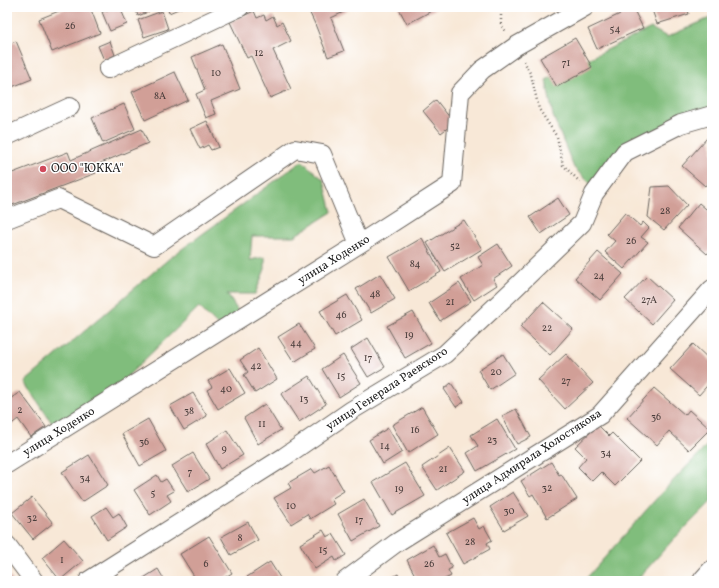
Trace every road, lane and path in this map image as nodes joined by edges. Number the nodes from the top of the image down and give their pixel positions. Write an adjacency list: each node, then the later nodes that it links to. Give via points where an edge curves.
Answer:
1 (240, 7): 5 (street)
2 (501, 7): 4 (path, via 502,26)
3 (585, 7): 4 (street, улица Ходенко)
4 (516, 46): 9 (path, via 531,75 539,109 557,137 563,165); 11 (street, улица Ходенко, via 482,70 460,93 452,184)
5 (108, 69)
6 (70, 107): 8 (street)
7 (712, 115): 9 (street, улица Генерала Раевского, via 681,124 625,152)
8 (7, 136)
9 (594, 194): 17 (street, улица Генерала Раевского, via 582,223 444,354 352,410 284,457)
10 (7, 218): 11 (street, via 58,199 154,246 295,149 322,154)
11 (359, 244): 13 (street, улица Ходенко)
12 (712, 289): 18 (street, улица Адмирала Холостякова, via 600,415 396,543)
13 (7, 464)
14 (7, 544): 16 (street)
15 (712, 572): 19 (highway)
16 (34, 581)
17 (88, 581)
18 (345, 581)
19 (704, 581)

